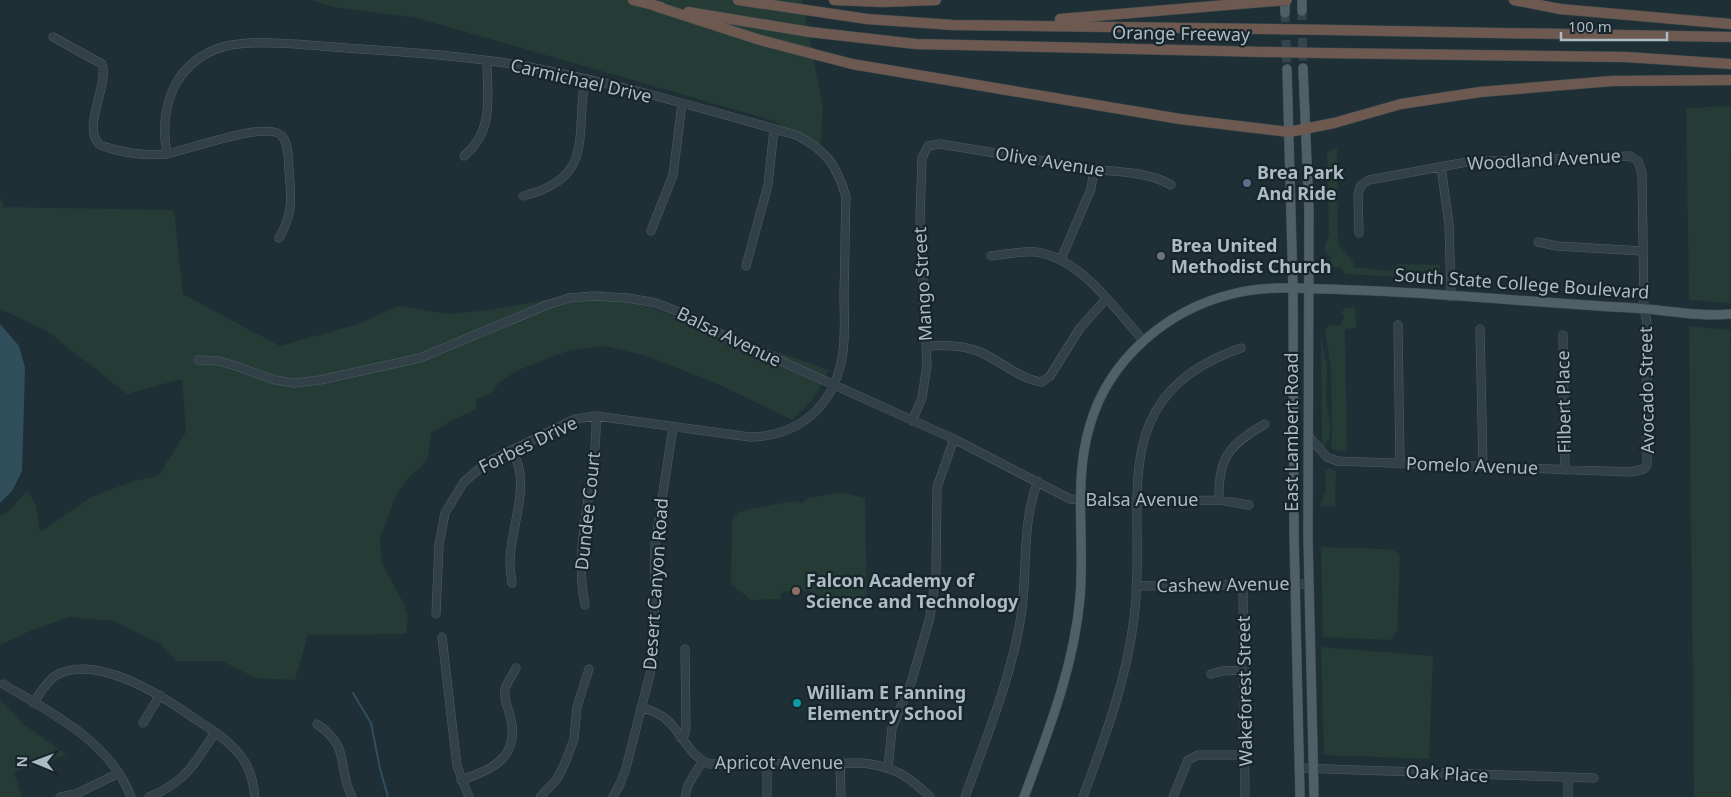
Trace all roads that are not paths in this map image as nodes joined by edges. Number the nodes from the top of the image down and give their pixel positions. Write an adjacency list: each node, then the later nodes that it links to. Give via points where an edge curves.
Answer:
1 (634, 0): 8 (highway, Orange Freeway)
2 (738, 0): 11 (highway, Orange Freeway, via 867,19 953,25)
3 (834, 0): 4 (highway)
4 (936, 0)
5 (1286, 0): 10 (main road); 11 (highway, bridge)
6 (1302, 0): 9 (main road)
7 (1514, 0): 12 (highway, via 1560,9)
8 (655, 6): 16 (highway, Orange Freeway, bridge, via 810,32 916,44 1626,57); 24 (highway, via 760,40 852,64 1180,118)
9 (1302, 11)
10 (1285, 13)
11 (997, 24): 14 (highway, Orange Freeway, bridge)
12 (1731, 24)
13 (53, 37): 26 (street, via 102,64 105,73 93,136 100,145 130,153)
14 (1731, 37)
15 (487, 61): 19 (street, Carmichael Drive); 26 (street, Carmichael Drive, via 308,45 222,47 190,66 174,86 168,99 163,128); 27 (street, via 486,122 477,145)
16 (1728, 64)
17 (1303, 68): 23 (main road, East Lambert Road)
18 (1287, 69): 24 (main road, East Lambert Road)
19 (585, 79): 21 (street, Carmichael Drive); 32 (street, via 581,141 571,168 559,182 543,191)
20 (1731, 80): 23 (highway, via 1612,81 1488,91 1402,104)
21 (682, 104): 22 (street, Carmichael Drive); 33 (street, via 673,175)
22 (774, 129): 40 (street, via 768,186); 54 (street, Carmichael Drive, via 814,144 840,176 846,198 844,340)
23 (1307, 130): 24 (highway); 42 (main road, East Lambert Road)
24 (1289, 132): 41 (main road, East Lambert Road)
25 (928, 146): 30 (street, Olive Avenue, via 940,144); 51 (street, Mango Street, via 922,158 920,218)
26 (167, 154): 35 (street, via 249,133 276,131 288,148 292,204)
27 (464, 156)
28 (1638, 161): 29 (street, Woodland Avenue, via 1630,156 1486,160); 37 (street, Avocado Street, via 1642,173)
29 (1441, 167): 34 (street, Woodland Avenue, via 1369,180 1361,185 1358,194); 43 (street, via 1450,224)
30 (1094, 170): 31 (street, Olive Avenue, via 1142,174 1157,177); 39 (street, via 1091,189)
31 (1171, 185)
32 (523, 196)
33 (651, 230)
34 (1359, 233)
35 (279, 238)
36 (1538, 242): 37 (street)
37 (1643, 251): 45 (street, Avocado Street)
38 (991, 256): 39 (street, via 1038,252)
39 (1062, 259): 44 (street)
40 (746, 266)
41 (1293, 288): 42 (main road, South State College Boulevard); 50 (main road, South State College Boulevard, via 1257,290 1209,300 1171,320); 72 (main road, East Lambert Road)
42 (1310, 289): 43 (main road, South State College Boulevard); 59 (main road, East Lambert Road)
43 (1451, 297): 45 (main road, South State College Boulevard)
44 (1106, 299): 50 (street); 51 (street, via 1080,328 1050,376 1042,382 1031,381 966,347)
45 (1644, 308): 46 (main road, South State College Boulevard, via 1711,316); 64 (street, Avocado Street, via 1649,457)
46 (1731, 314)
47 (1398, 325): 62 (street)
48 (1480, 329): 63 (street)
49 (1563, 335): 65 (street, Filbert Place)
50 (1144, 340): 67 (main road, South State College Boulevard, via 1106,388 1090,423 1083,456)
51 (927, 346): 56 (street, Mango Street, via 926,380)
52 (1241, 348): 69 (street, via 1202,365 1162,402 1144,439 1139,458)
53 (198, 360): 54 (street, Balsa Avenue, via 219,361 275,380 294,383 320,380 420,358 547,304 592,296 656,303)
54 (834, 386): 56 (street, Balsa Avenue); 58 (street, Forbes Drive, via 809,418 780,433 750,437)
55 (596, 416): 58 (street, Forbes Drive); 61 (street, Forbes Drive, via 575,419); 76 (street, Dundee Court, via 596,451 585,512 580,584)
56 (912, 421): 60 (street, Balsa Avenue)
57 (1265, 424): 68 (street, via 1242,437 1229,450 1219,477)
58 (673, 427): 87 (street, Desert Canyon Road, via 655,545 654,650)
59 (1310, 438): 62 (street, Pomelo Avenue, via 1327,458 1337,461); 73 (main road, East Lambert Road)
60 (954, 440): 66 (street, Balsa Avenue); 96 (street, via 937,487 936,573 930,616 911,683 892,728)
61 (512, 451): 71 (street, via 518,461 520,477 510,560); 77 (street, Forbes Drive, via 474,471 453,496 445,514 439,545)
62 (1400, 464): 63 (street, Pomelo Avenue)
63 (1483, 467): 65 (street, Pomelo Avenue)
64 (1644, 469): 65 (street, Pomelo Avenue, via 1631,472)
65 (1565, 470)
66 (1038, 481): 67 (street, Balsa Avenue, via 1070,499); 115 (street, via 1027,517 1024,586 1014,650 1003,691)
67 (1082, 500): 69 (street, Balsa Avenue); 116 (main road, South State College Boulevard, via 1082,574 1074,638 1053,720)
68 (1219, 500): 69 (street, Balsa Avenue); 70 (street, Balsa Avenue)
69 (1137, 501): 75 (street)
70 (1249, 505)
71 (512, 583)
72 (1295, 584): 73 (street, Cashew Avenue); 74 (street, Cashew Avenue); 97 (main road, East Lambert Road)
73 (1309, 584): 98 (main road, East Lambert Road)
74 (1243, 585): 75 (street, Cashew Avenue); 82 (street, Wakeforest Street)
75 (1136, 586): 117 (street, via 1134,618 1116,697)
76 (585, 605)
77 (436, 614)
78 (442, 637): 102 (street)
79 (685, 649): 91 (street, via 686,728)
80 (516, 668): 102 (street, via 505,689 512,733 506,756 488,771)
81 (589, 669): 109 (street, via 577,706 574,739 565,763 550,788)
82 (1245, 670): 83 (street); 92 (street, Wakeforest Street)
83 (1211, 674)
84 (3, 684): 86 (street)
85 (160, 695): 86 (street, via 119,676 78,671 56,676); 88 (street); 90 (street)
86 (33, 703): 99 (street, via 84,736)
87 (641, 707): 91 (street, Apricot Avenue, via 667,720); 110 (street, Desert Canyon Road, via 626,768)
88 (143, 723)
89 (317, 724): 107 (street, via 338,742)
90 (215, 732): 105 (street, via 187,774); 106 (street, via 231,744 248,767)
91 (681, 738): 93 (street, Apricot Avenue)
92 (1245, 755): 118 (street, via 1198,755 1188,760); 119 (street, Wakeforest Street)
93 (702, 762): 95 (street, Apricot Avenue, via 716,765); 111 (street)
94 (840, 763): 95 (street, Apricot Avenue); 96 (street, Apricot Avenue, via 863,762); 113 (street)
95 (767, 764): 112 (street)
96 (888, 768): 114 (street, Apricot Avenue, via 902,772)
97 (1299, 768): 98 (street, Oak Place); 120 (main road, East Lambert Road)
98 (1313, 768): 100 (street, Oak Place); 121 (main road, East Lambert Road)
99 (119, 772): 103 (street, via 76,794); 104 (street)
100 (1568, 778): 101 (street, Oak Place); 122 (street)
101 (1594, 778)
102 (461, 780): 108 (street)
103 (60, 797)
104 (131, 797)
105 (149, 797)
106 (255, 797)
107 (352, 797)
108 (469, 797)
109 (540, 797)
110 (613, 797)
111 (685, 797)
112 (767, 797)
113 (841, 797)
114 (930, 797)
115 (965, 797)
116 (1024, 797)
117 (1083, 797)
118 (1172, 797)
119 (1246, 797)
120 (1300, 797)
121 (1314, 797)
122 (1568, 797)

